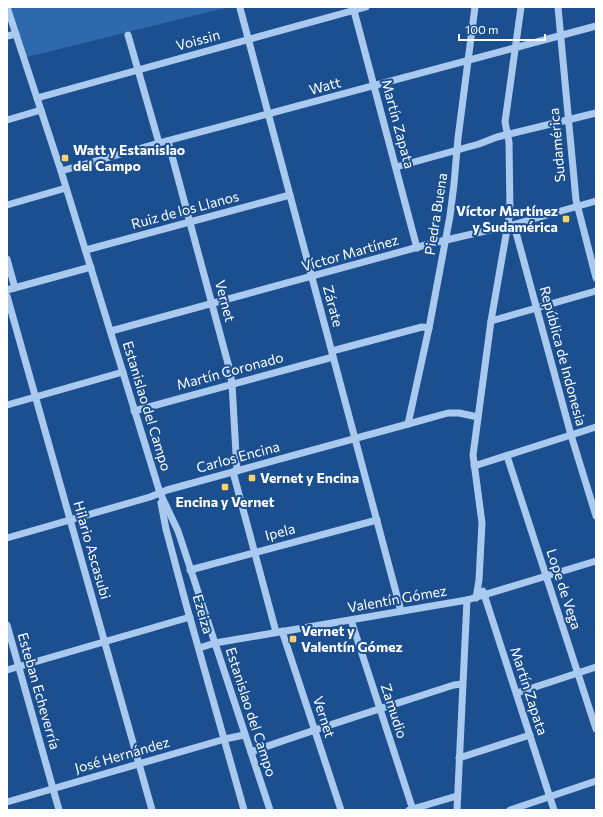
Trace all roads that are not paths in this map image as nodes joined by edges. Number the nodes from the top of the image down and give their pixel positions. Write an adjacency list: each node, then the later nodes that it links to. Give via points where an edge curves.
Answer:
1 (7, 7): 9 (street, Estanislao del Campo)
2 (366, 7): 7 (street, Voissin)
3 (476, 7): 15 (street, Piedra Buena)
4 (521, 7): 14 (street)
5 (558, 7): 12 (street, Sudamérica)
6 (240, 8): 13 (street, Zárate)
7 (354, 8): 13 (street, Voissin); 17 (street, Martín Zapata)
8 (596, 26): 12 (street, Watt)
9 (16, 34): 11 (street); 18 (street, Estanislao del Campo)
10 (128, 35): 16 (street)
11 (7, 36)
12 (561, 36): 14 (street, Watt); 23 (street, Sudamérica)
13 (248, 40): 16 (street, Voissin); 21 (street, Zárate)
14 (516, 48): 15 (street, Watt); 24 (street, via 505,122)
15 (468, 60): 17 (street, Watt); 27 (street, Piedra Buena)
16 (139, 70): 18 (street, Voissin); 26 (street)
17 (375, 86): 21 (street, Watt); 28 (street, Martín Zapata)
18 (37, 98): 19 (street, Estanislao del Campo)
19 (41, 110): 22 (street); 29 (street, Estanislao del Campo)
20 (596, 113): 23 (street)
21 (268, 115): 25 (street, Watt); 31 (street, Zárate)
22 (7, 120)
23 (568, 120): 24 (street); 34 (street, Sudamérica)
24 (508, 134): 27 (street); 36 (street)
25 (168, 141): 26 (street, Watt); 35 (street, Vernet)
26 (159, 143): 29 (street, Watt)
27 (457, 150): 28 (street); 37 (street, Piedra Buena)
28 (396, 167): 38 (street, Martín Zapata)
29 (61, 171): 30 (street, Estanislao del Campo)
30 (66, 188): 33 (street); 39 (street, Estanislao del Campo)
31 (290, 195): 35 (street, Ruiz de los Llanos); 42 (street, Zárate)
32 (596, 201): 34 (street, Víctor Martínez)
33 (7, 205)
34 (577, 206): 36 (street, Víctor Martínez); 43 (street, Sudamérica)
35 (190, 223): 39 (street, Ruiz de los Llanos); 48 (street, Vernet)
36 (511, 226): 37 (street, Víctor Martínez); 49 (street, República de Indonesia); 50 (street)
37 (446, 240): 38 (street, Víctor Martínez); 51 (street, Piedra Buena)
38 (417, 248): 42 (street, Víctor Martínez)
39 (86, 250): 41 (street, Estanislao del Campo)
40 (7, 259): 44 (street)
41 (90, 267): 44 (street); 52 (street, Estanislao del Campo)
42 (312, 277): 48 (street, Víctor Martínez); 53 (street, Zárate)
43 (596, 278)
44 (15, 288): 45 (street)
45 (7, 290)
46 (596, 291): 49 (street)
47 (7, 296): 56 (street, Hilario Ascasubi)
48 (212, 304): 52 (street, Víctor Martínez); 55 (street, Vernet)
49 (537, 308): 50 (street); 62 (street, República de Indonesia)
50 (491, 320): 59 (street)
51 (428, 328): 53 (street, Martín Coronado, via 422,327); 60 (street, Piedra Buena)
52 (111, 332): 54 (street, Estanislao del Campo)
53 (332, 354): 55 (street, Martín Coronado); 63 (street, Zárate)
54 (123, 372): 56 (street); 58 (street, Estanislao del Campo)
55 (232, 384): 58 (street, Martín Coronado); 66 (street, Vernet)
56 (35, 397): 57 (street); 69 (street, Hilario Ascasubi)
57 (7, 405)
58 (134, 412): 67 (street, Estanislao del Campo)
59 (478, 417): 60 (street, Carlos Encina, via 448,413); 65 (street)
60 (408, 424): 63 (street, Carlos Encina)
61 (596, 427): 62 (street)
62 (571, 435): 64 (street); 68 (street, República de Indonesia)
63 (355, 438): 66 (street, Carlos Encina); 70 (street, Zárate)
64 (507, 456): 65 (street); 75 (street, Lope de Vega)
65 (474, 466): 76 (street, via 482,523)
66 (235, 471): 67 (street, Carlos Encina); 72 (street, Vernet)
67 (160, 493): 69 (street, Carlos Encina); 74 (street, Estanislao del Campo, via 178,531); 81 (street, Ezeiza, via 166,529)
68 (596, 516)
69 (70, 520): 71 (street, Carlos Encina); 85 (street, Hilario Ascasubi)
70 (377, 520): 72 (street, Ipela); 80 (street, Zárate)
71 (7, 538)
72 (254, 553): 74 (street, Ipela); 84 (street, Vernet)
73 (596, 561): 75 (street, Valentín Gómez)
74 (190, 570): 86 (street, Estanislao del Campo)
75 (546, 576): 77 (street, Valentín Gómez); 91 (street, Lope de Vega)
76 (479, 580): 77 (street, Martín Zapata); 78 (street)
77 (484, 596): 78 (street, Valentín Gómez); 93 (street, Martín Zapata)
78 (476, 598): 79 (street, Valentín Gómez)
79 (467, 600): 80 (street, Valentín Gómez); 92 (street)
80 (401, 611): 82 (street, Valentín Gómez)
81 (190, 618): 85 (street); 87 (street, Ezeiza)
82 (351, 620): 84 (street, Valentín Gómez); 94 (street, Zamudio)
83 (7, 625): 88 (street, Esteban Echeverría)
84 (279, 632): 86 (street, Valentín Gómez); 95 (street, Vernet)
85 (105, 642): 88 (street); 102 (street, Hilario Ascasubi)
86 (215, 643): 87 (street, Valentín Gómez); 97 (street, Estanislao del Campo)
87 (199, 648): 99 (street, Ezeiza)
88 (19, 667): 90 (street); 104 (street, Esteban Echeverría)
89 (596, 668): 91 (street)
90 (7, 670)
91 (578, 674): 93 (street); 96 (street, Lope de Vega)
92 (462, 684): 94 (street); 101 (street)
93 (517, 693): 98 (street, Martín Zapata)
94 (379, 709): 95 (street); 113 (street, Zamudio)
95 (315, 730): 100 (street); 112 (street, Vernet)
96 (596, 730)
97 (244, 735): 99 (street, José Hernández); 100 (street, Estanislao del Campo)
98 (530, 735): 101 (street); 106 (street, Martín Zapata)
99 (225, 740): 102 (street, José Hernández); 110 (street, Ezeiza)
100 (250, 752): 111 (street, Estanislao del Campo)
101 (459, 758): 105 (street)
102 (140, 764): 104 (street, José Hernández); 109 (street, Hilario Ascasubi)
103 (596, 781): 106 (street)
104 (53, 788): 107 (street, José Hernández); 108 (street, Esteban Echeverría)
105 (457, 796): 113 (street); 114 (street)
106 (549, 796): 115 (street); 116 (street, Martín Zapata)
107 (7, 802)
108 (59, 810)
109 (152, 810)
110 (244, 810)
111 (270, 810)
112 (341, 810)
113 (411, 810)
114 (457, 810)
115 (510, 810)
116 (554, 810)

